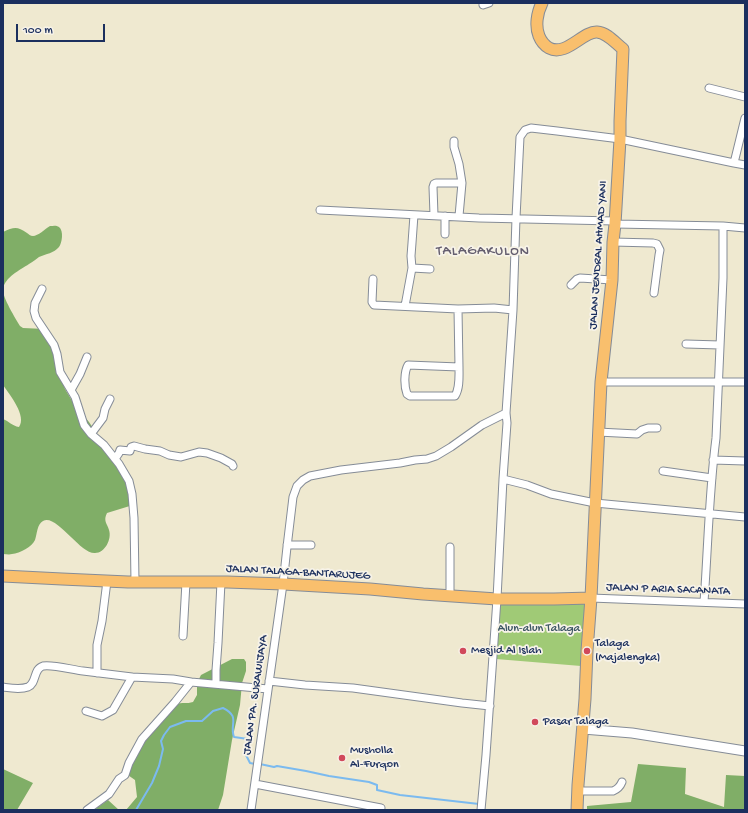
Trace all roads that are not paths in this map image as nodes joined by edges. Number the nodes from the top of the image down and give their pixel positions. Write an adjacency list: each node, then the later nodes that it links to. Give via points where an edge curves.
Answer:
1 (542, 3): 5 (main road, JALAN JENDRAL AHMAD YANI, via 538,15 538,34 540,40 551,49 560,50 595,32 604,34 623,49)
2 (709, 88): 3 (street)
3 (745, 97)
4 (745, 118): 7 (street)
5 (620, 139): 7 (street); 15 (street, via 531,128 525,130 520,137); 16 (main road, JALAN JENDRAL AHMAD YANI)
6 (454, 141): 9 (street)
7 (734, 163): 8 (street)
8 (745, 164)
9 (462, 183): 12 (street, via 434,185); 14 (street)
10 (320, 210): 11 (street)
11 (414, 215): 12 (street); 21 (street)
12 (434, 215): 13 (street)
13 (445, 216): 14 (street); 19 (street)
14 (459, 216): 15 (street)
15 (516, 218): 16 (street); 30 (street)
16 (615, 223): 17 (street); 20 (main road, JALAN JENDRAL AHMAD YANI)
17 (723, 226): 18 (street); 32 (street)
18 (745, 228)
19 (445, 234)
20 (613, 242): 24 (main road, JALAN JENDRAL AHMAD YANI); 27 (street, via 653,243 659,246)
21 (412, 268): 22 (street); 28 (street)
22 (430, 269)
23 (374, 279): 28 (street, via 373,304)
24 (612, 280): 25 (street, via 577,278); 35 (main road, JALAN JENDRAL AHMAD YANI)
25 (571, 285)
26 (42, 289): 38 (street, via 35,303 36,318 54,345 60,372)
27 (654, 293)
28 (406, 306): 29 (street)
29 (458, 309): 30 (street); 34 (street)
30 (513, 310): 40 (street)
31 (686, 344): 32 (street)
32 (720, 345): 36 (street)
33 (87, 357): 38 (street)
34 (459, 367): 34 (street, via 455,396 407,394 408,365)
35 (601, 382): 36 (street); 42 (main road, JALAN JENDRAL AHMAD YANI)
36 (718, 382): 37 (street); 45 (street)
37 (745, 382)
38 (71, 390): 43 (street, via 84,425)
39 (110, 399): 43 (street, via 103,418)
40 (506, 413): 50 (street); 54 (street, JALAN PA. SURAWIJAYA, via 427,459 342,470 310,476 303,480 297,486 293,497)
41 (657, 428): 42 (street, via 648,428 637,434)
42 (598, 432): 51 (main road, JALAN JENDRAL AHMAD YANI)
43 (91, 434): 44 (street)
44 (115, 459): 47 (street, via 120,450 130,451 134,446 181,457 199,452 208,453); 59 (street, via 129,481 132,494)
45 (713, 460): 46 (street); 49 (street)
46 (745, 461)
47 (232, 466)
48 (662, 470): 49 (street)
49 (712, 478): 52 (street)
50 (503, 479): 51 (street, via 527,484 551,494); 65 (street)
51 (595, 503): 52 (street); 64 (main road, JALAN JENDRAL AHMAD YANI)
52 (709, 513): 53 (street); 66 (street)
53 (745, 517)
54 (287, 545): 55 (street); 62 (street, JALAN PA. SURAWIJAYA)
55 (311, 545)
56 (450, 547): 63 (street)
57 (3, 576): 58 (main road, JALAN TALAGA-BANTARUJEG)
58 (107, 581): 59 (main road, JALAN TALAGA-BANTARUJEG); 69 (street, via 97,645)
59 (135, 582): 60 (main road, JALAN TALAGA-BANTARUJEG)
60 (186, 582): 61 (main road, JALAN TALAGA-BANTARUJEG); 68 (street)
61 (221, 582): 62 (main road, JALAN TALAGA-BANTARUJEG); 73 (street)
62 (283, 584): 63 (main road, JALAN TALAGA-BANTARUJEG); 71 (street, JALAN PA. SURAWIJAYA)
63 (450, 596): 65 (main road, JALAN TALAGA-BANTARUJEG)
64 (591, 598): 65 (main road, JALAN TALAGA-BANTARUJEG); 66 (street, JALAN P ARIA SACANATA); 78 (main road, JALAN JENDRAL AHMAD YANI)
65 (497, 599): 76 (street)
66 (704, 602): 67 (street, JALAN P ARIA SACANATA)
67 (745, 604)
68 (183, 636)
69 (97, 673): 70 (street); 74 (street, via 42,667 37,670 34,683 28,687)
70 (132, 677): 72 (street); 77 (street, via 113,710 102,716)
71 (269, 681): 75 (street, JALAN PA. SURAWIJAYA); 76 (street, via 353,688)
72 (191, 682): 73 (street); 84 (street, via 142,739 125,775 109,794)
73 (216, 684): 75 (street)
74 (3, 687)
75 (268, 689): 81 (street, JALAN PA. SURAWIJAYA)
76 (490, 706): 86 (street)
77 (86, 712)
78 (583, 729): 79 (street, via 632,733); 82 (main road, JALAN JENDRAL AHMAD YANI)
79 (745, 750)
80 (622, 782): 82 (street, via 617,790 613,791)
81 (254, 784): 83 (street); 85 (street, JALAN PA. SURAWIJAYA)
82 (578, 791): 87 (main road, JALAN JENDRAL AHMAD YANI)
83 (381, 808)
84 (87, 810)
85 (251, 810)
86 (481, 810)
87 (577, 810)

